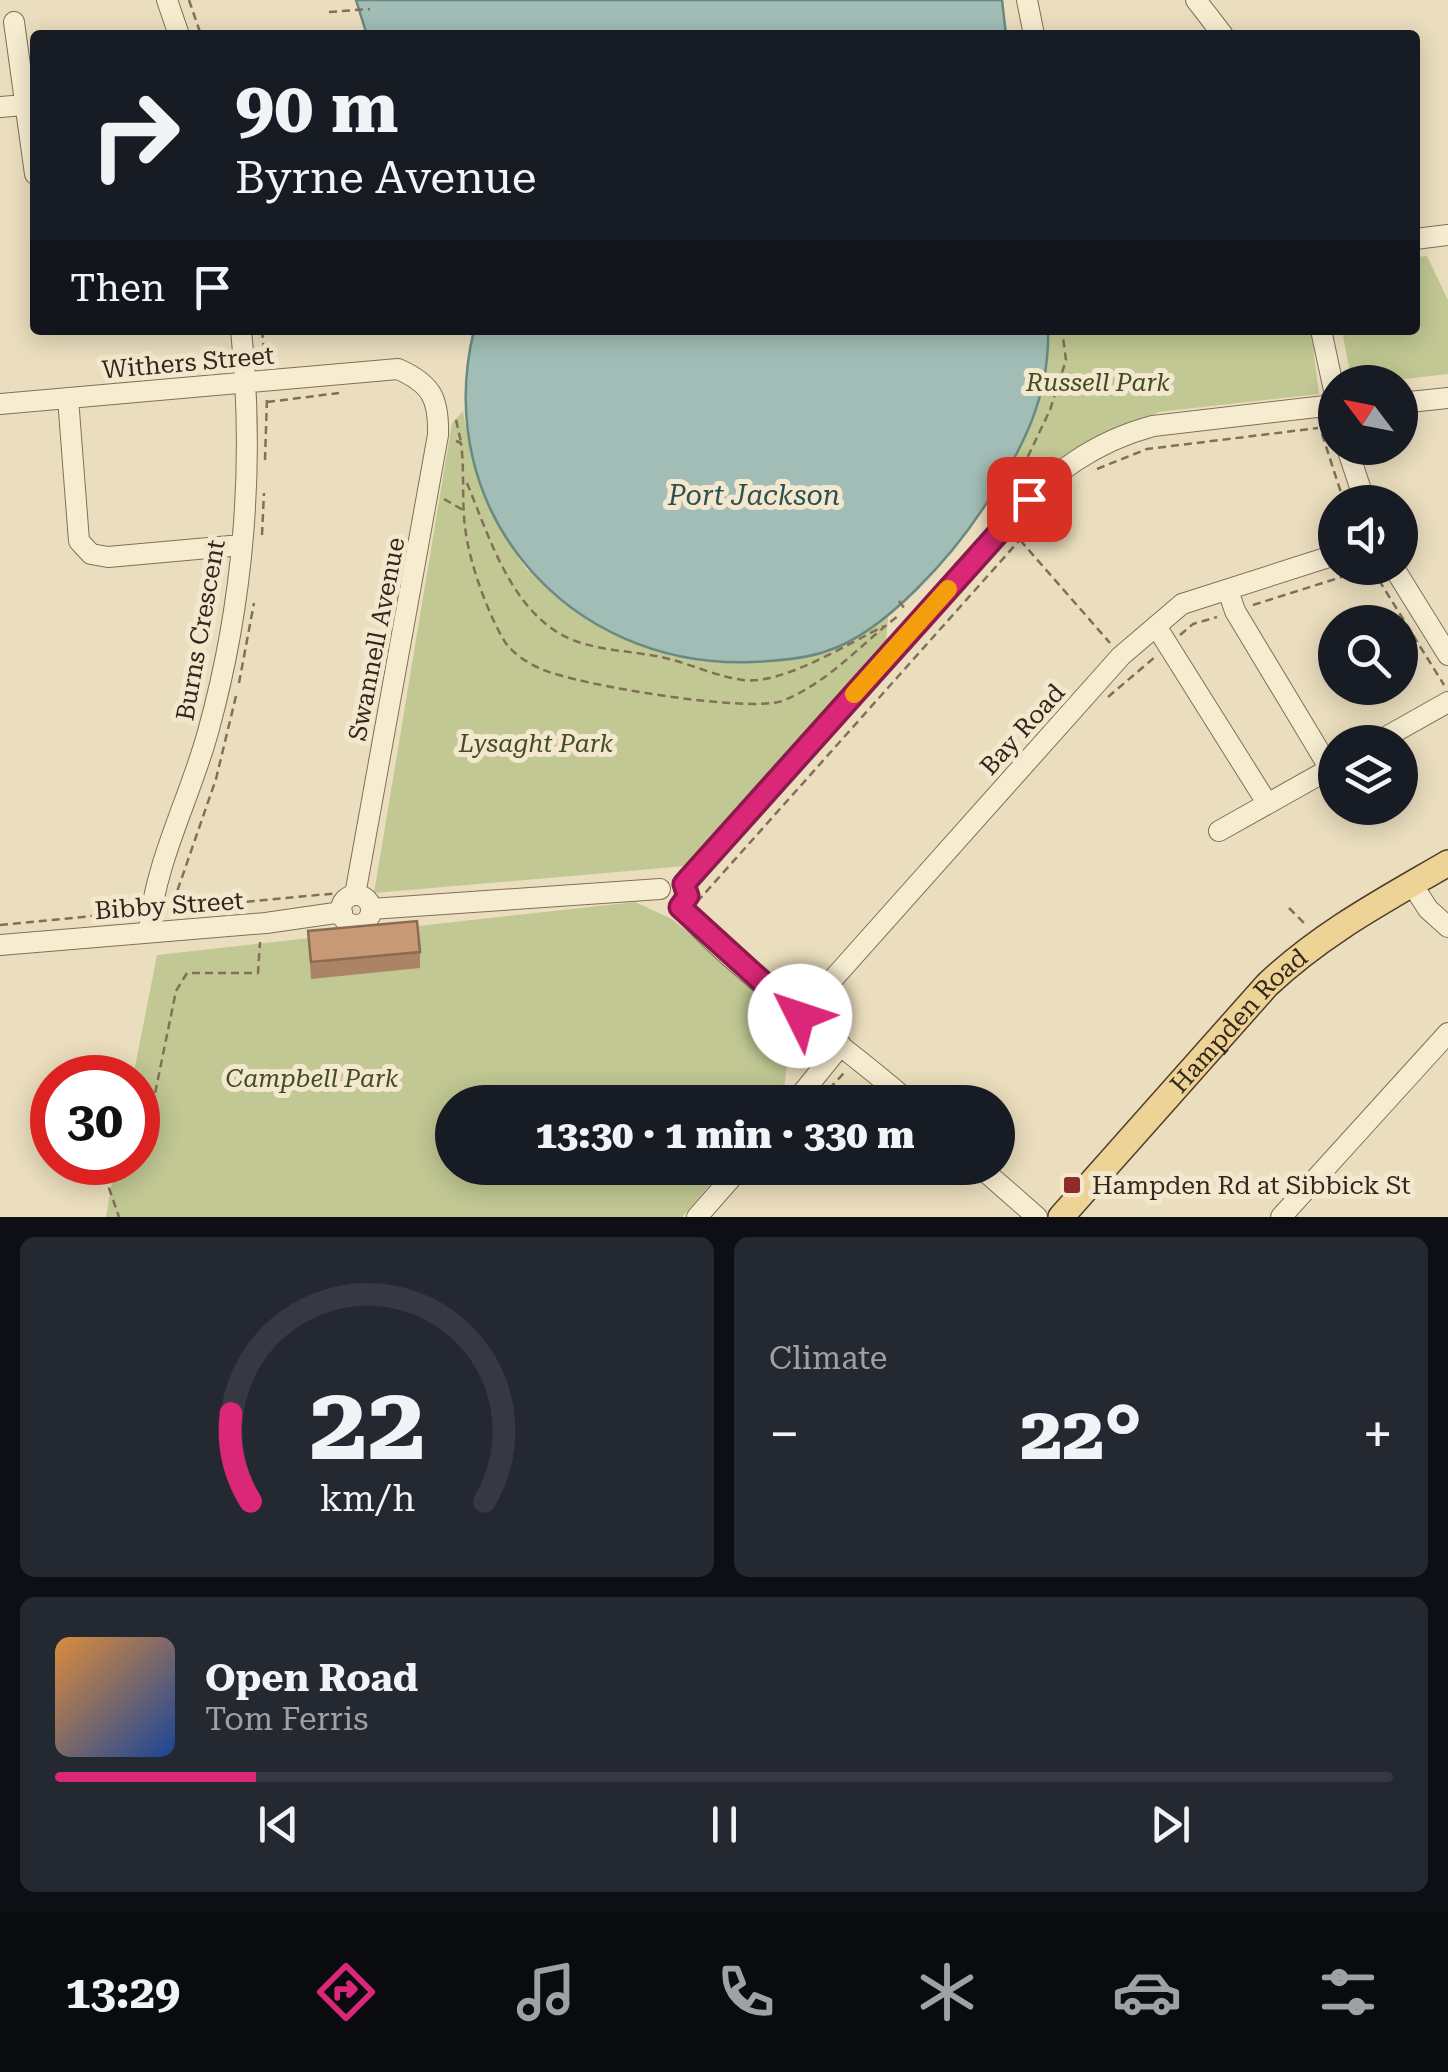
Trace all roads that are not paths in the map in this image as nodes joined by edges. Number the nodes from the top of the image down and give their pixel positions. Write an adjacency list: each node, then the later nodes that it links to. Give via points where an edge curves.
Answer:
1 (166, 0): 5 (street)
2 (1026, 0): 6 (street)
3 (1196, 0): 7 (street)
4 (14, 22): 8 (street)
5 (177, 30)
6 (1033, 30)
7 (1219, 30)
8 (26, 105): 9 (street); 10 (street)
9 (0, 108)
10 (30, 136)
11 (1448, 235): 12 (street)
12 (1420, 238)
13 (241, 335): 16 (street, Burns Crescent)
14 (1322, 335): 15 (street)
15 (1326, 365)
16 (246, 383): 17 (street, Withers Street, via 398,369); 18 (street, Withers Street); 23 (street, Burns Crescent)
17 (433, 392): 39 (street, Swannell Avenue, via 438,435)
18 (68, 398): 21 (street, Withers Street); 23 (street, via 79,541 92,554)
19 (1448, 398): 20 (street)
20 (1418, 401)
21 (0, 404)
22 (1318, 407): 36 (street, via 1152,426 1061,468)
23 (242, 546): 42 (street, Burns Crescent, via 209,731 152,896)
24 (1318, 561): 26 (street, Bay Road)
25 (1405, 585): 28 (street)
26 (1228, 590): 27 (street, Bay Road, via 1182,604); 31 (street)
27 (1156, 626): 33 (street); 44 (street, Bay Road, via 1121,656)
28 (1448, 655)
29 (1448, 702): 30 (street)
30 (1407, 725)
31 (1318, 744)
32 (1318, 775): 33 (street)
33 (1268, 804): 34 (street)
34 (1219, 831)
35 (1448, 863): 37 (main road, Hampden Road)
36 (684, 884): 38 (street, via 670,880); 40 (street)
37 (1412, 884): 41 (street); 53 (main road, Hampden Road, via 1319,938 1267,985)
38 (660, 889): 39 (street, Bibby Street); 40 (street, via 666,906)
39 (351, 903): 42 (street, Bibby Street, via 266,923)
40 (683, 910): 44 (street)
41 (1448, 928)
42 (149, 930): 43 (street, Bibby Street)
43 (0, 945)
44 (800, 1016): 46 (street)
45 (1448, 1034): 54 (street)
46 (850, 1051): 47 (street); 48 (street)
47 (813, 1085)
48 (889, 1085)
49 (725, 1185): 51 (street)
50 (1001, 1185): 52 (street)
51 (697, 1217)
52 (1036, 1217)
53 (1061, 1217)
54 (1280, 1217)

